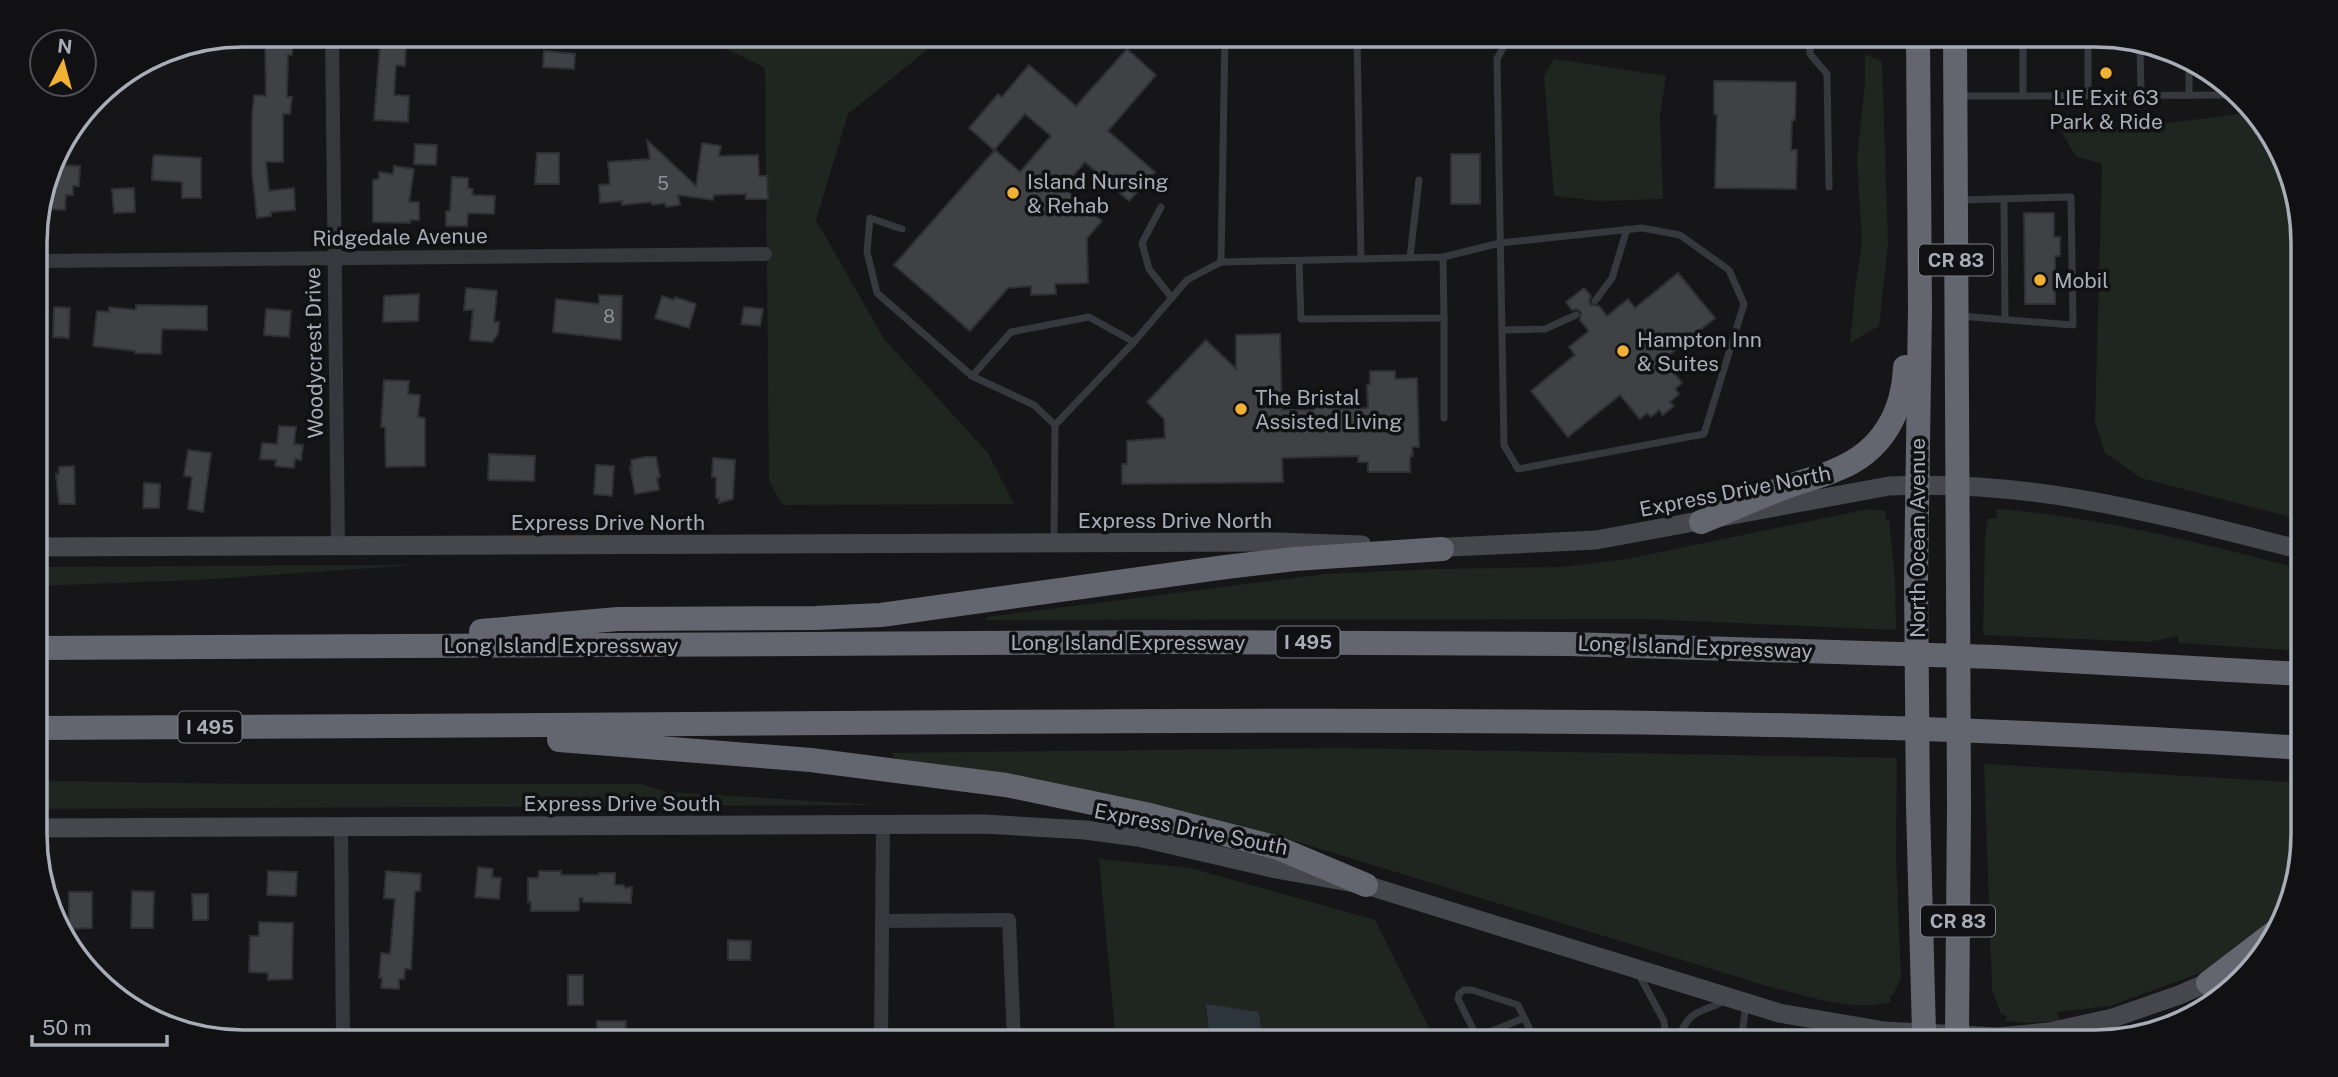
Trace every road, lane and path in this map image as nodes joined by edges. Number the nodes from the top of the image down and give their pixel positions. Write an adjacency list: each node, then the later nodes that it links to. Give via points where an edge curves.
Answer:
1 (332, 47): 30 (street, Woodycrest Drive)
2 (1225, 47): 34 (lane)
3 (1357, 47): 31 (lane)
4 (1504, 47): 26 (lane, via 1497,59)
5 (1810, 47): 19 (lane, via 1810,54 1827,75)
6 (1918, 47): 22 (highway, North Ocean Avenue / CR 83)
7 (1955, 47): 14 (highway, North Ocean Avenue / CR 83)
8 (2023, 47): 15 (lane)
9 (2088, 47): 16 (lane)
10 (2140, 53): 17 (lane)
11 (2189, 72): 12 (lane)
12 (2189, 95): 13 (lane); 17 (lane)
13 (2222, 95)
14 (1955, 96): 15 (lane); 21 (highway, North Ocean Avenue / CR 83)
15 (2023, 96): 16 (lane)
16 (2088, 96): 17 (lane)
17 (2141, 96)
18 (1419, 180): 28 (lane)
19 (1829, 187)
20 (2004, 199): 21 (lane); 40 (lane); 40 (lane, via 2071,197 2073,325)
21 (1955, 200): 38 (highway, North Ocean Avenue / CR 83)
22 (1918, 203): 46 (highway, North Ocean Avenue / CR 83); 48 (highway, via 1904,385 1887,432 1863,455 1839,469)
23 (1161, 206): 35 (lane, via 1142,243 1149,269)
24 (902, 229): 43 (lane, via 870,218 867,252 877,293)
25 (1627, 229): 26 (lane); 36 (lane, via 1612,278); 41 (lane, via 1680,235 1729,270 1744,304 1704,434 1518,469 1504,445)
26 (1500, 243): 29 (lane); 41 (lane)
27 (765, 254): 30 (street, Ridgedale Avenue)
28 (1410, 257): 29 (lane); 31 (lane)
29 (1443, 257): 39 (lane)
30 (334, 259): 32 (street, Ridgedale Avenue); 50 (street, Woodycrest Drive)
31 (1361, 259): 33 (lane)
32 (48, 261)
33 (1299, 261): 34 (lane); 39 (lane, via 1301,319)
34 (1221, 262): 35 (lane, via 1187,280)
35 (1172, 298): 42 (lane)
36 (1595, 301)
37 (1576, 315): 41 (lane, via 1545,329)
38 (1956, 316): 40 (lane); 47 (highway, North Ocean Avenue / CR 83)
39 (1444, 318): 44 (lane)
40 (2005, 319)
41 (1502, 330)
42 (1134, 342): 43 (lane, via 1089,317 1011,332); 45 (lane)
43 (972, 376): 45 (lane, via 1034,405)
44 (1444, 418)
45 (1055, 425): 49 (lane)
46 (1917, 485): 47 (main road, Express Drive North); 48 (main road, Express Drive North, via 1889,486); 80 (highway, North Ocean Avenue / CR 83, bridge)
47 (1958, 485): 52 (main road, Express Drive North, via 2090,499); 81 (highway, North Ocean Avenue / CR 83, bridge)
48 (1701, 522): 53 (main road, Express Drive North, via 1597,540)
49 (1054, 543): 50 (main road, Express Drive North); 53 (main road, Express Drive North, via 1278,541)
50 (338, 545): 51 (main road, Express Drive North)
51 (47, 547)
52 (2291, 547)
53 (1442, 549): 54 (highway, via 1226,567 881,615 618,619)
54 (313, 646): 55 (highway, Long Island Expressway / I 495); 56 (highway, Long Island Expressway / I 495, via 1595,644 1984,656)
55 (47, 648)
56 (2291, 673)
57 (384, 726): 58 (highway, I 495); 59 (highway, I 495, via 1475,721 1990,731); 63 (highway, via 811,760 1006,785 1278,848)
58 (47, 728)
59 (2291, 747)
60 (883, 825): 61 (main road, Express Drive South); 63 (main road, Express Drive South, via 1085,830); 64 (street)
61 (341, 826): 62 (main road, Express Drive South); 83 (street)
62 (47, 828)
63 (1366, 885): 66 (main road, Express Drive South)
64 (882, 921): 84 (street); 85 (street, via 1009,920)
65 (2253, 949): 68 (highway)
66 (1636, 970): 69 (main road, Express Drive South); 75 (lane)
67 (2235, 970): 68 (main road, Express Drive South)
68 (2208, 983): 82 (main road, Express Drive South, via 2146,1007)
69 (1737, 1001): 71 (main road, Express Drive South); 76 (lane, via 1696,1013); 77 (lane)
70 (1524, 1018): 72 (lane, via 1518,1005 1464,990 1458,999); 73 (lane); 74 (lane)
71 (1817, 1022): 78 (lane); 79 (main road, Express Drive South)
72 (1473, 1029)
73 (1496, 1029)
74 (1530, 1029)
75 (1665, 1029)
76 (1683, 1029)
77 (1740, 1029)
78 (1817, 1029)
79 (1870, 1029)
80 (1924, 1029)
81 (1956, 1029)
82 (2059, 1029)
83 (343, 1030)
84 (881, 1030)
85 (1013, 1030)

